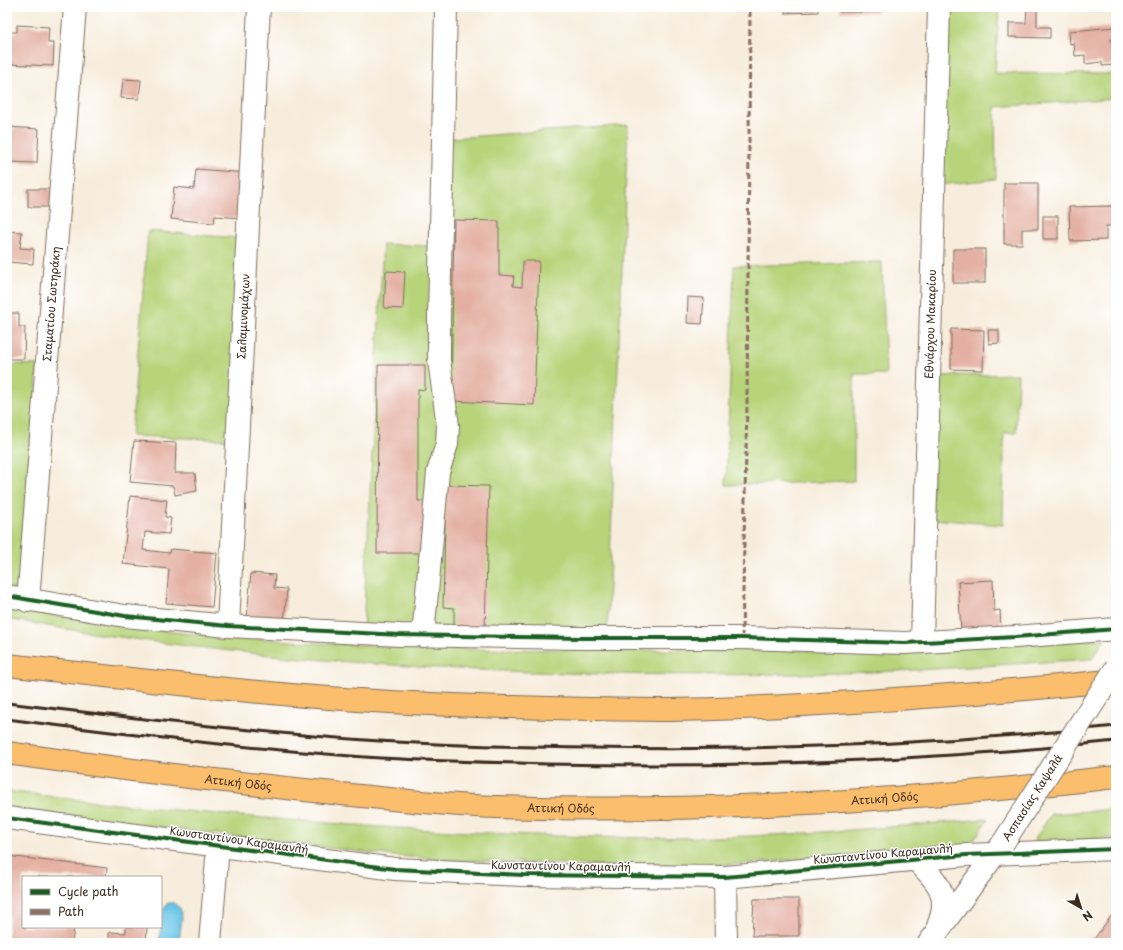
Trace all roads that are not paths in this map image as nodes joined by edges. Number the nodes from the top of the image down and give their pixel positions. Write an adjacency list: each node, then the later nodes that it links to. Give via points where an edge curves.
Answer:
1 (75, 7): 5 (street, Σταματίου Σωτηράκη)
2 (259, 7): 6 (street, Σαλαμινομάχων)
3 (446, 7): 8 (street, via 439,360 448,426 447,444 438,472)
4 (939, 7): 9 (street, Εθνάρχου Μακαρίου)
5 (17, 599): 6 (street, via 125,616)
6 (228, 626): 8 (street)
7 (1116, 629): 9 (street)
8 (423, 636): 9 (street)
9 (922, 642)
10 (7, 651): 13 (highway)
11 (7, 665): 13 (highway)
12 (1116, 668): 19 (street, Ασπασίας Καψαλά, bridge)
13 (87, 674): 14 (highway, via 208,688 331,698 493,707 662,710 917,698 1028,690)
14 (1116, 680)
15 (12, 754): 16 (highway, Αττική Οδός, via 237,783 494,807 673,809 789,804 1015,788)
16 (1116, 777)
17 (7, 818): 18 (street, Κωνσταντίνου Καραμανλή)
18 (218, 847): 22 (street, Κωνσταντίνου Καραμανλή, via 460,873); 24 (street)
19 (999, 848): 20 (street, Κωνσταντίνου Καραμανλή); 21 (street, Κωνσταντίνου Καραμανλή); 23 (street, Ασπασίας Καψαλά)
20 (1116, 849)
21 (917, 860): 22 (street, Κωνσταντίνου Καραμανλή); 23 (street, via 935,879 943,894 943,914)
22 (725, 877): 25 (street)
23 (937, 940)
24 (210, 943)
25 (726, 943)

